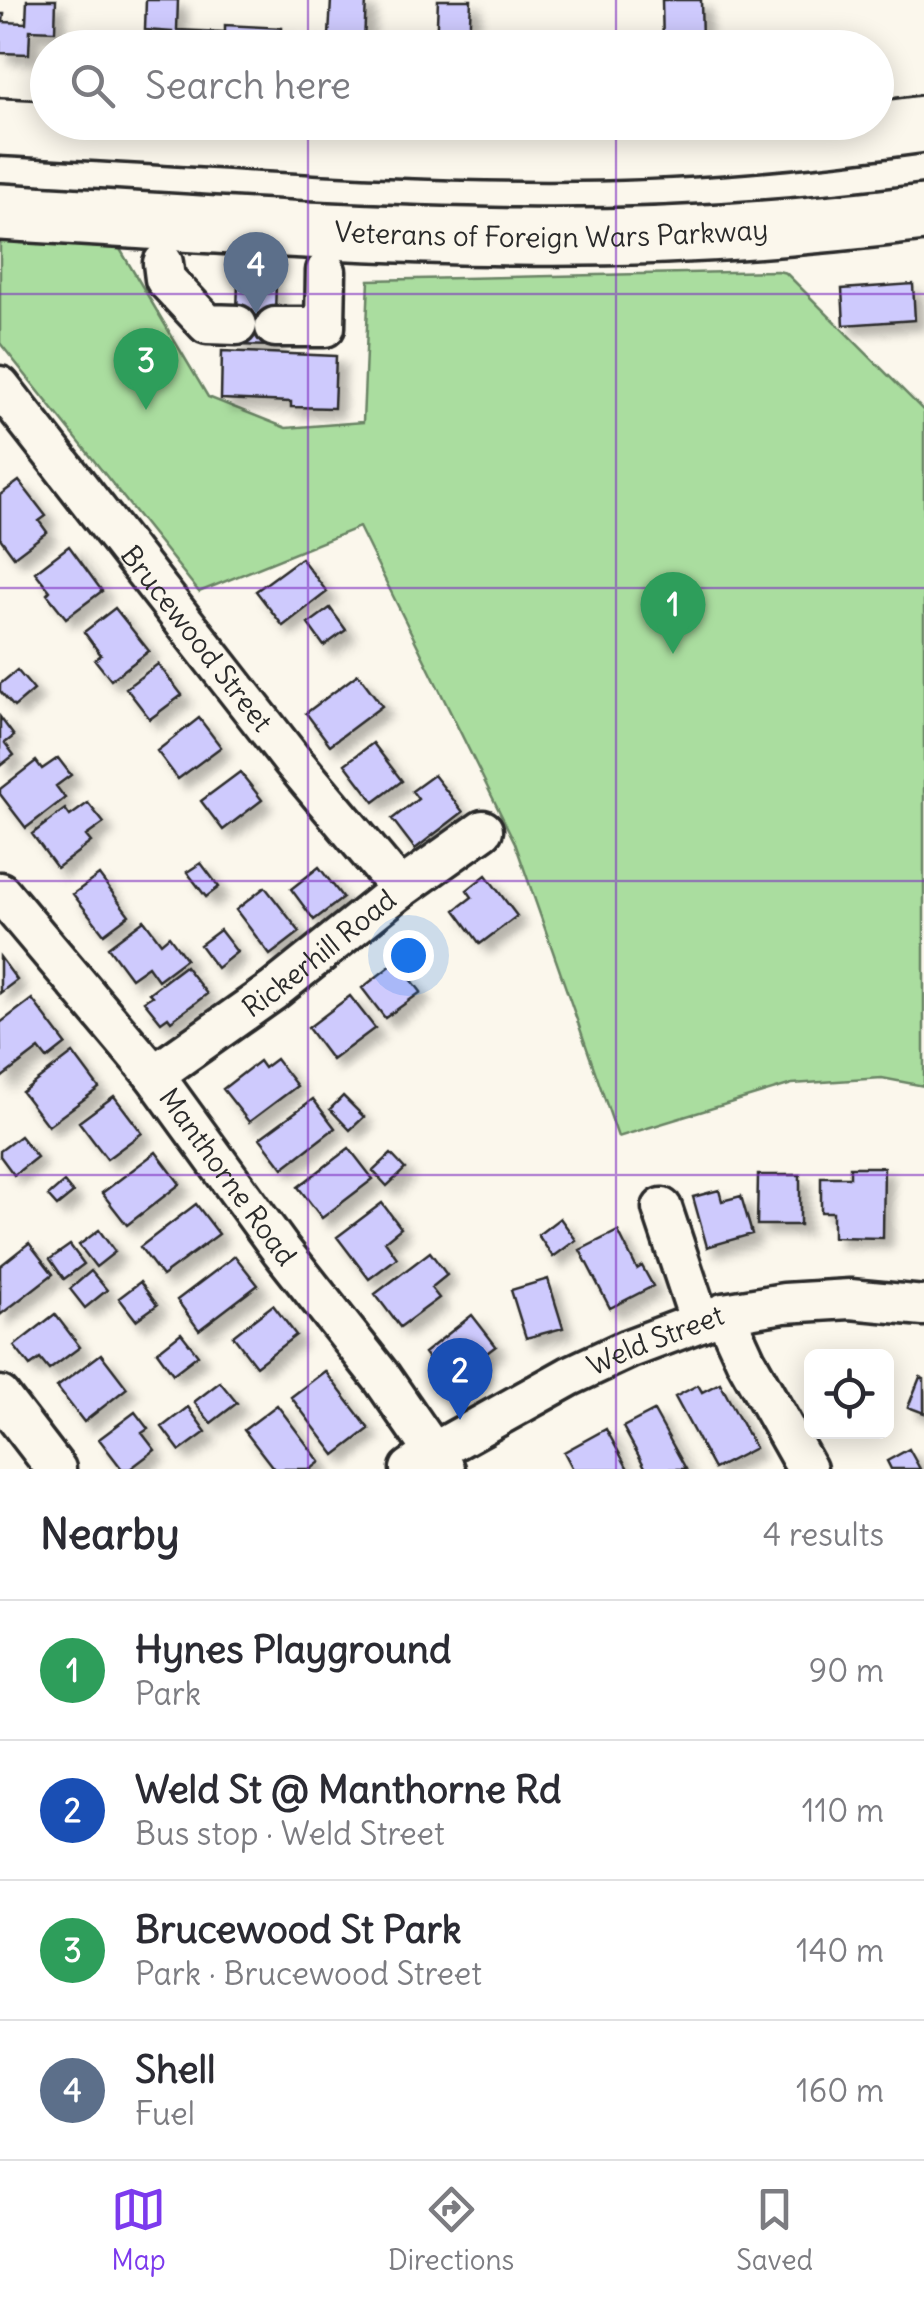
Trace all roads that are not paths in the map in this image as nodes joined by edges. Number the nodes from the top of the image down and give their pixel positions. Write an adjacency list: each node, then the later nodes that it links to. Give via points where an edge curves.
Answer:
1 (924, 124): 3 (highway)
2 (14, 127): 6 (highway)
3 (894, 127)
4 (256, 140): 5 (highway, via 580,152)
5 (783, 140)
6 (10, 213): 7 (highway, Veterans of Foreign Wars Parkway, via 567,238)
7 (924, 213)
8 (163, 263): 10 (street, via 165,279 207,324)
9 (326, 271): 11 (street, via 326,327)
10 (237, 326)
11 (275, 327)
12 (0, 386): 14 (street, Brucewood Street, via 291,760)
13 (484, 830): 14 (street, Rickerhill Road)
14 (400, 889): 16 (street, Rickerhill Road)
15 (0, 892): 16 (street, Manthorne Road)
16 (154, 1075): 21 (street, Manthorne Road, via 382,1378)
17 (662, 1208): 19 (street)
18 (924, 1306): 19 (street, Weld Street, via 850,1299 784,1303)
19 (712, 1318): 21 (street, Weld Street, via 570,1376); 23 (street, via 746,1361)
20 (0, 1396): 22 (street)
21 (430, 1463)
22 (56, 1469)
23 (807, 1469)

